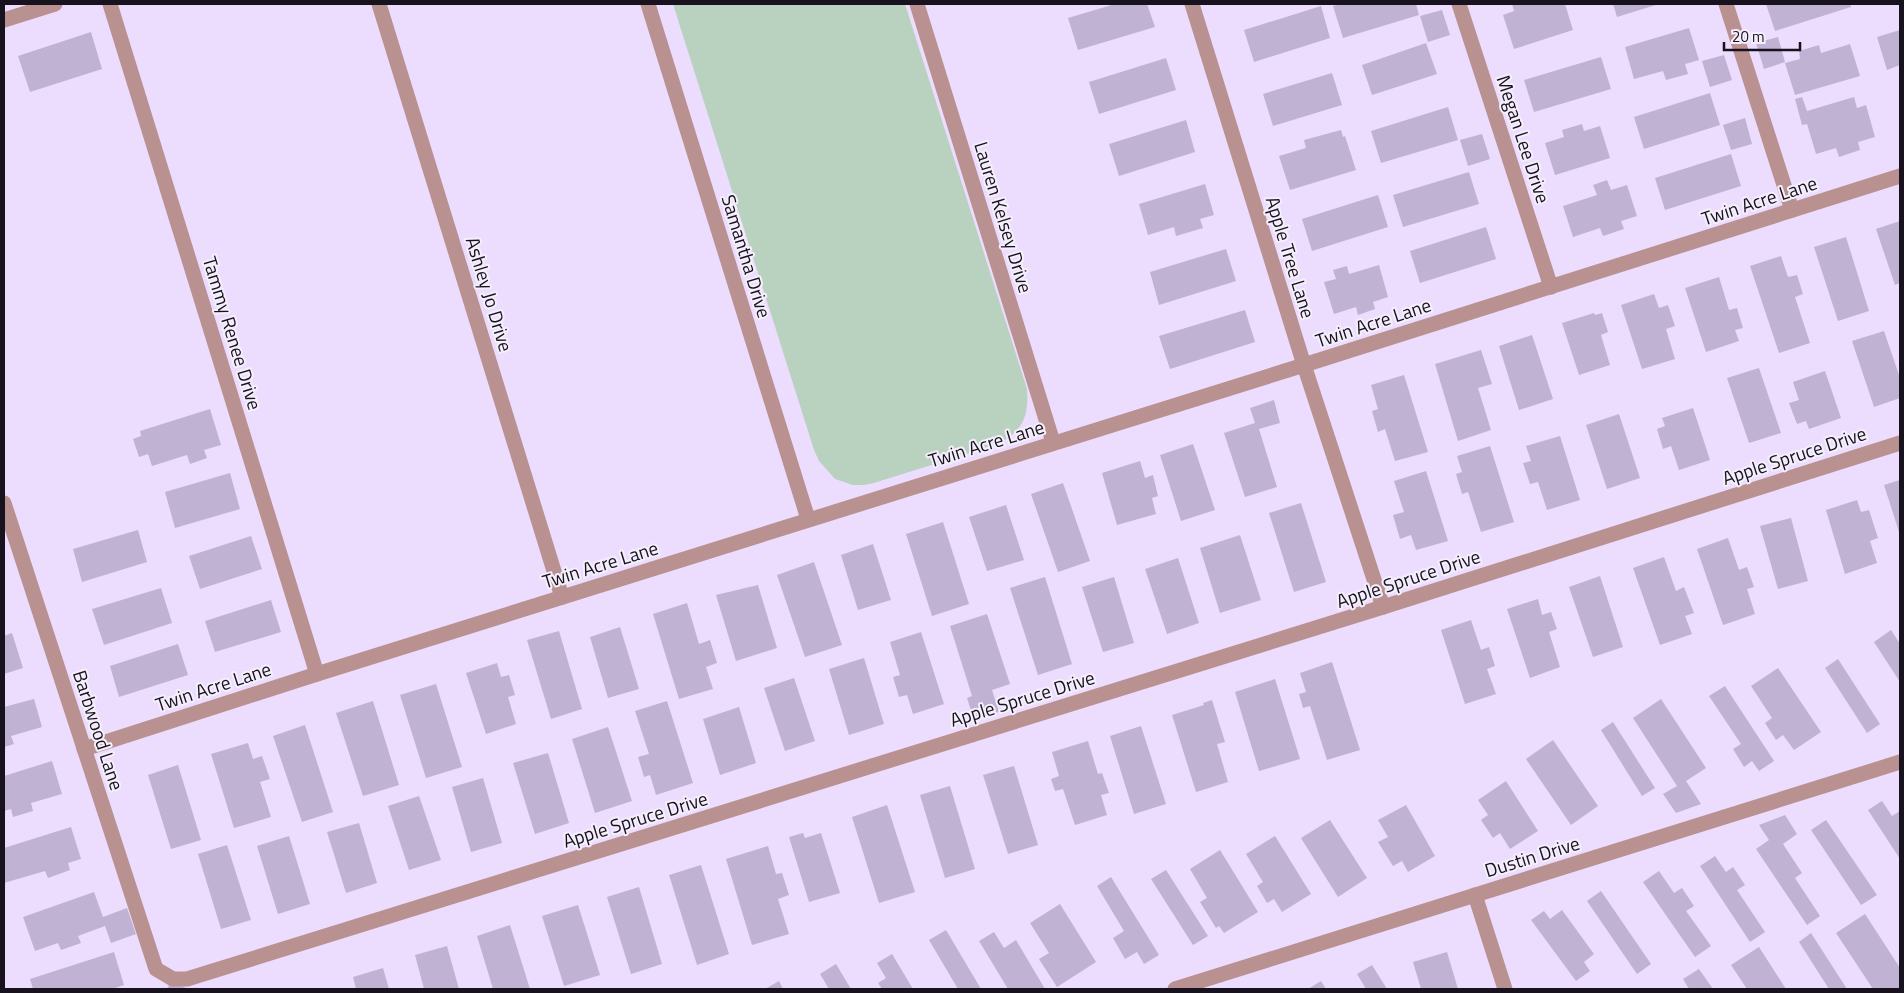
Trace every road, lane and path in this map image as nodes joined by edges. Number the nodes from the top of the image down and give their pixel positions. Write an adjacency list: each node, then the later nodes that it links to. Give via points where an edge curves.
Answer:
1 (55, 4): 9 (street)
2 (110, 4): 20 (street, Tammy Renee Drive)
3 (379, 4): 18 (street, Ashley Jo Drive)
4 (648, 4): 17 (street, Samantha Drive)
5 (917, 4): 14 (street, Lauren Kelsey Drive)
6 (1192, 4): 13 (street, Apple Tree Lane)
7 (1459, 4): 12 (street, Megan Lee Drive)
8 (1726, 4): 11 (street)
9 (4, 20)
10 (1900, 176): 11 (street, Twin Acre Lane)
11 (1792, 210): 12 (street, Twin Acre Lane)
12 (1551, 287): 13 (street, Twin Acre Lane)
13 (1304, 365): 14 (street, Twin Acre Lane); 19 (street, Apple Tree Lane)
14 (1054, 442): 17 (street, Twin Acre Lane)
15 (1900, 442): 19 (street, Apple Spruce Drive)
16 (4, 503): 21 (street, Barbwood Lane)
17 (808, 519): 18 (street, Twin Acre Lane)
18 (562, 597): 20 (street, Twin Acre Lane)
19 (1383, 607): 24 (street, Apple Spruce Drive, via 187,979 173,979)
20 (317, 674): 21 (street, Twin Acre Lane)
21 (84, 749): 24 (street, Barbwood Lane)
22 (1900, 762): 23 (street, Dustin Drive)
23 (1476, 895): 25 (street, Dustin Drive); 26 (street)
24 (156, 969)
25 (1175, 989)
26 (1505, 989)

